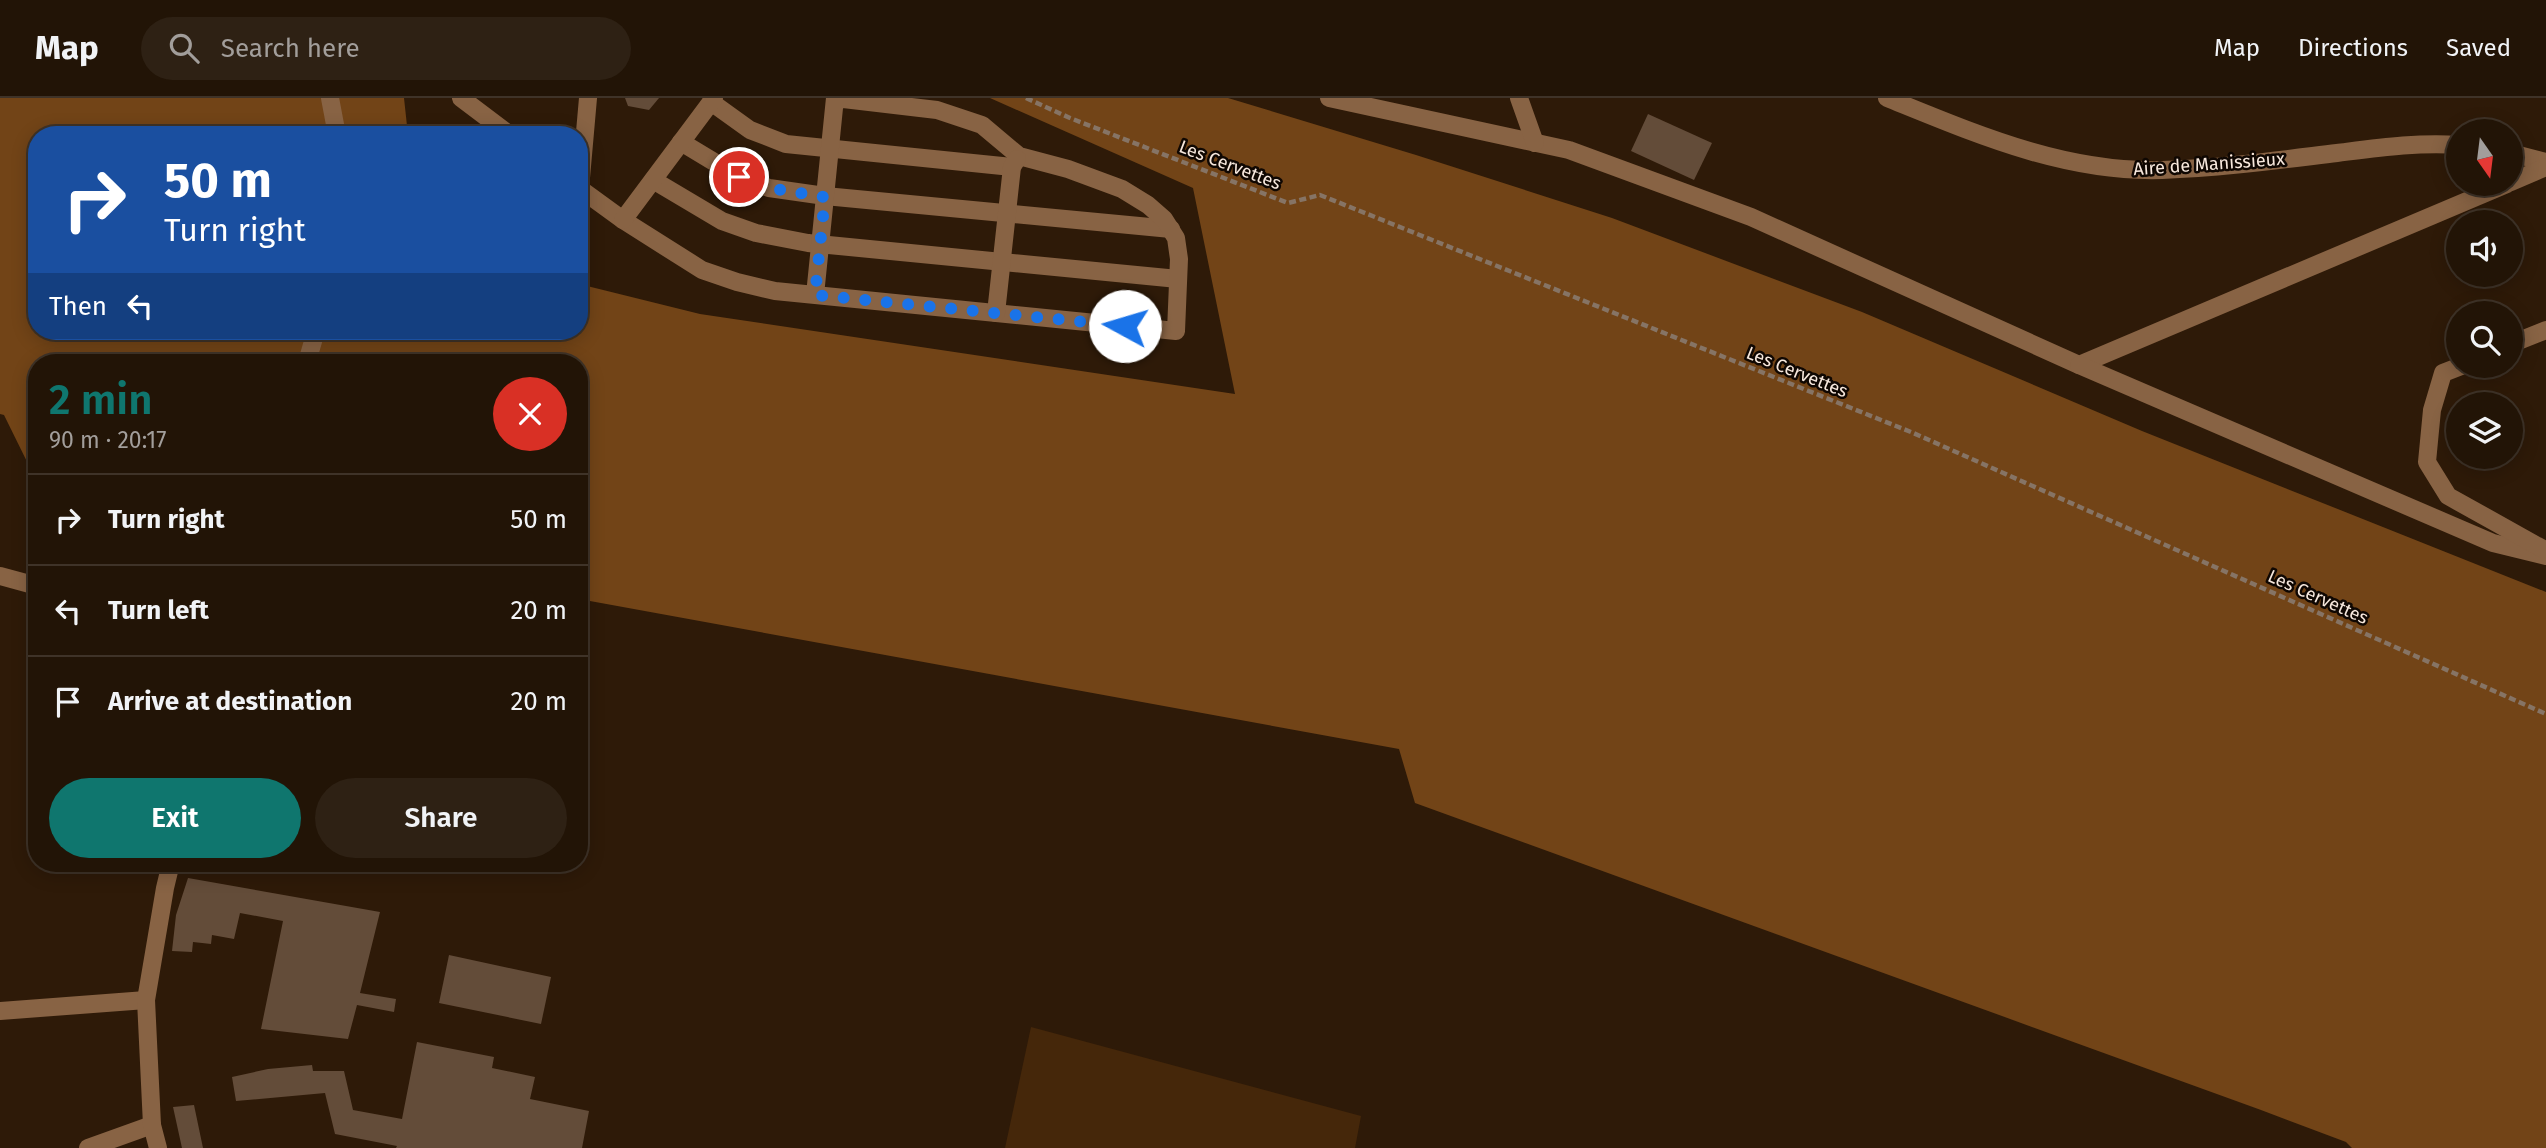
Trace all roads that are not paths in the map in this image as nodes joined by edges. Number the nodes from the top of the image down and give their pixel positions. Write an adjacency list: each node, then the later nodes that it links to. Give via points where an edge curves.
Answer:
1 (330, 98): 8 (street)
2 (461, 98): 9 (street)
3 (588, 98): 10 (street)
4 (1329, 98): 12 (street)
5 (1519, 98): 12 (street)
6 (1887, 98): 13 (street, Aire de Manissieux, via 2023,151 2121,169 2203,167)
7 (712, 100): 11 (street); 14 (street, via 750,130 786,144)
8 (335, 126)
9 (498, 126)
10 (586, 126)
11 (681, 142): 19 (street); 22 (street, via 739,177 769,188)
12 (1535, 143): 33 (street, via 1569,150 1751,217)
13 (2446, 145)
14 (830, 149): 16 (street); 16 (street, via 835,98 937,110 982,125); 22 (street)
15 (2524, 157): 17 (street)
16 (1015, 162): 23 (street); 25 (street, via 1068,169 1122,189 1149,205)
17 (2546, 165): 18 (street)
18 (2524, 176)
19 (653, 180): 24 (street); 26 (street, via 722,221 756,233)
20 (588, 194): 24 (street)
21 (2478, 196): 33 (street)
22 (825, 197): 23 (street); 26 (street)
23 (1007, 214): 25 (street); 27 (street)
24 (623, 220): 29 (street, via 702,270 775,291)
25 (1171, 229): 28 (street, via 1179,259)
26 (820, 245): 27 (street); 29 (street)
27 (1002, 262): 28 (street); 30 (street)
28 (1178, 279): 30 (street, via 1176,331)
29 (815, 295): 30 (street)
30 (996, 313)
31 (2546, 330): 32 (street)
32 (2523, 339)
33 (2079, 365): 36 (street, via 2493,543)
34 (2446, 372): 35 (street, via 2432,410 2427,462 2448,496)
35 (2546, 550)
36 (2546, 556)
37 (0, 576): 38 (street)
38 (28, 584)
39 (168, 872): 40 (street)
40 (146, 1000): 41 (street); 42 (street)
41 (0, 1011)
42 (152, 1125): 43 (street); 44 (street)
43 (88, 1148)
44 (158, 1148)

